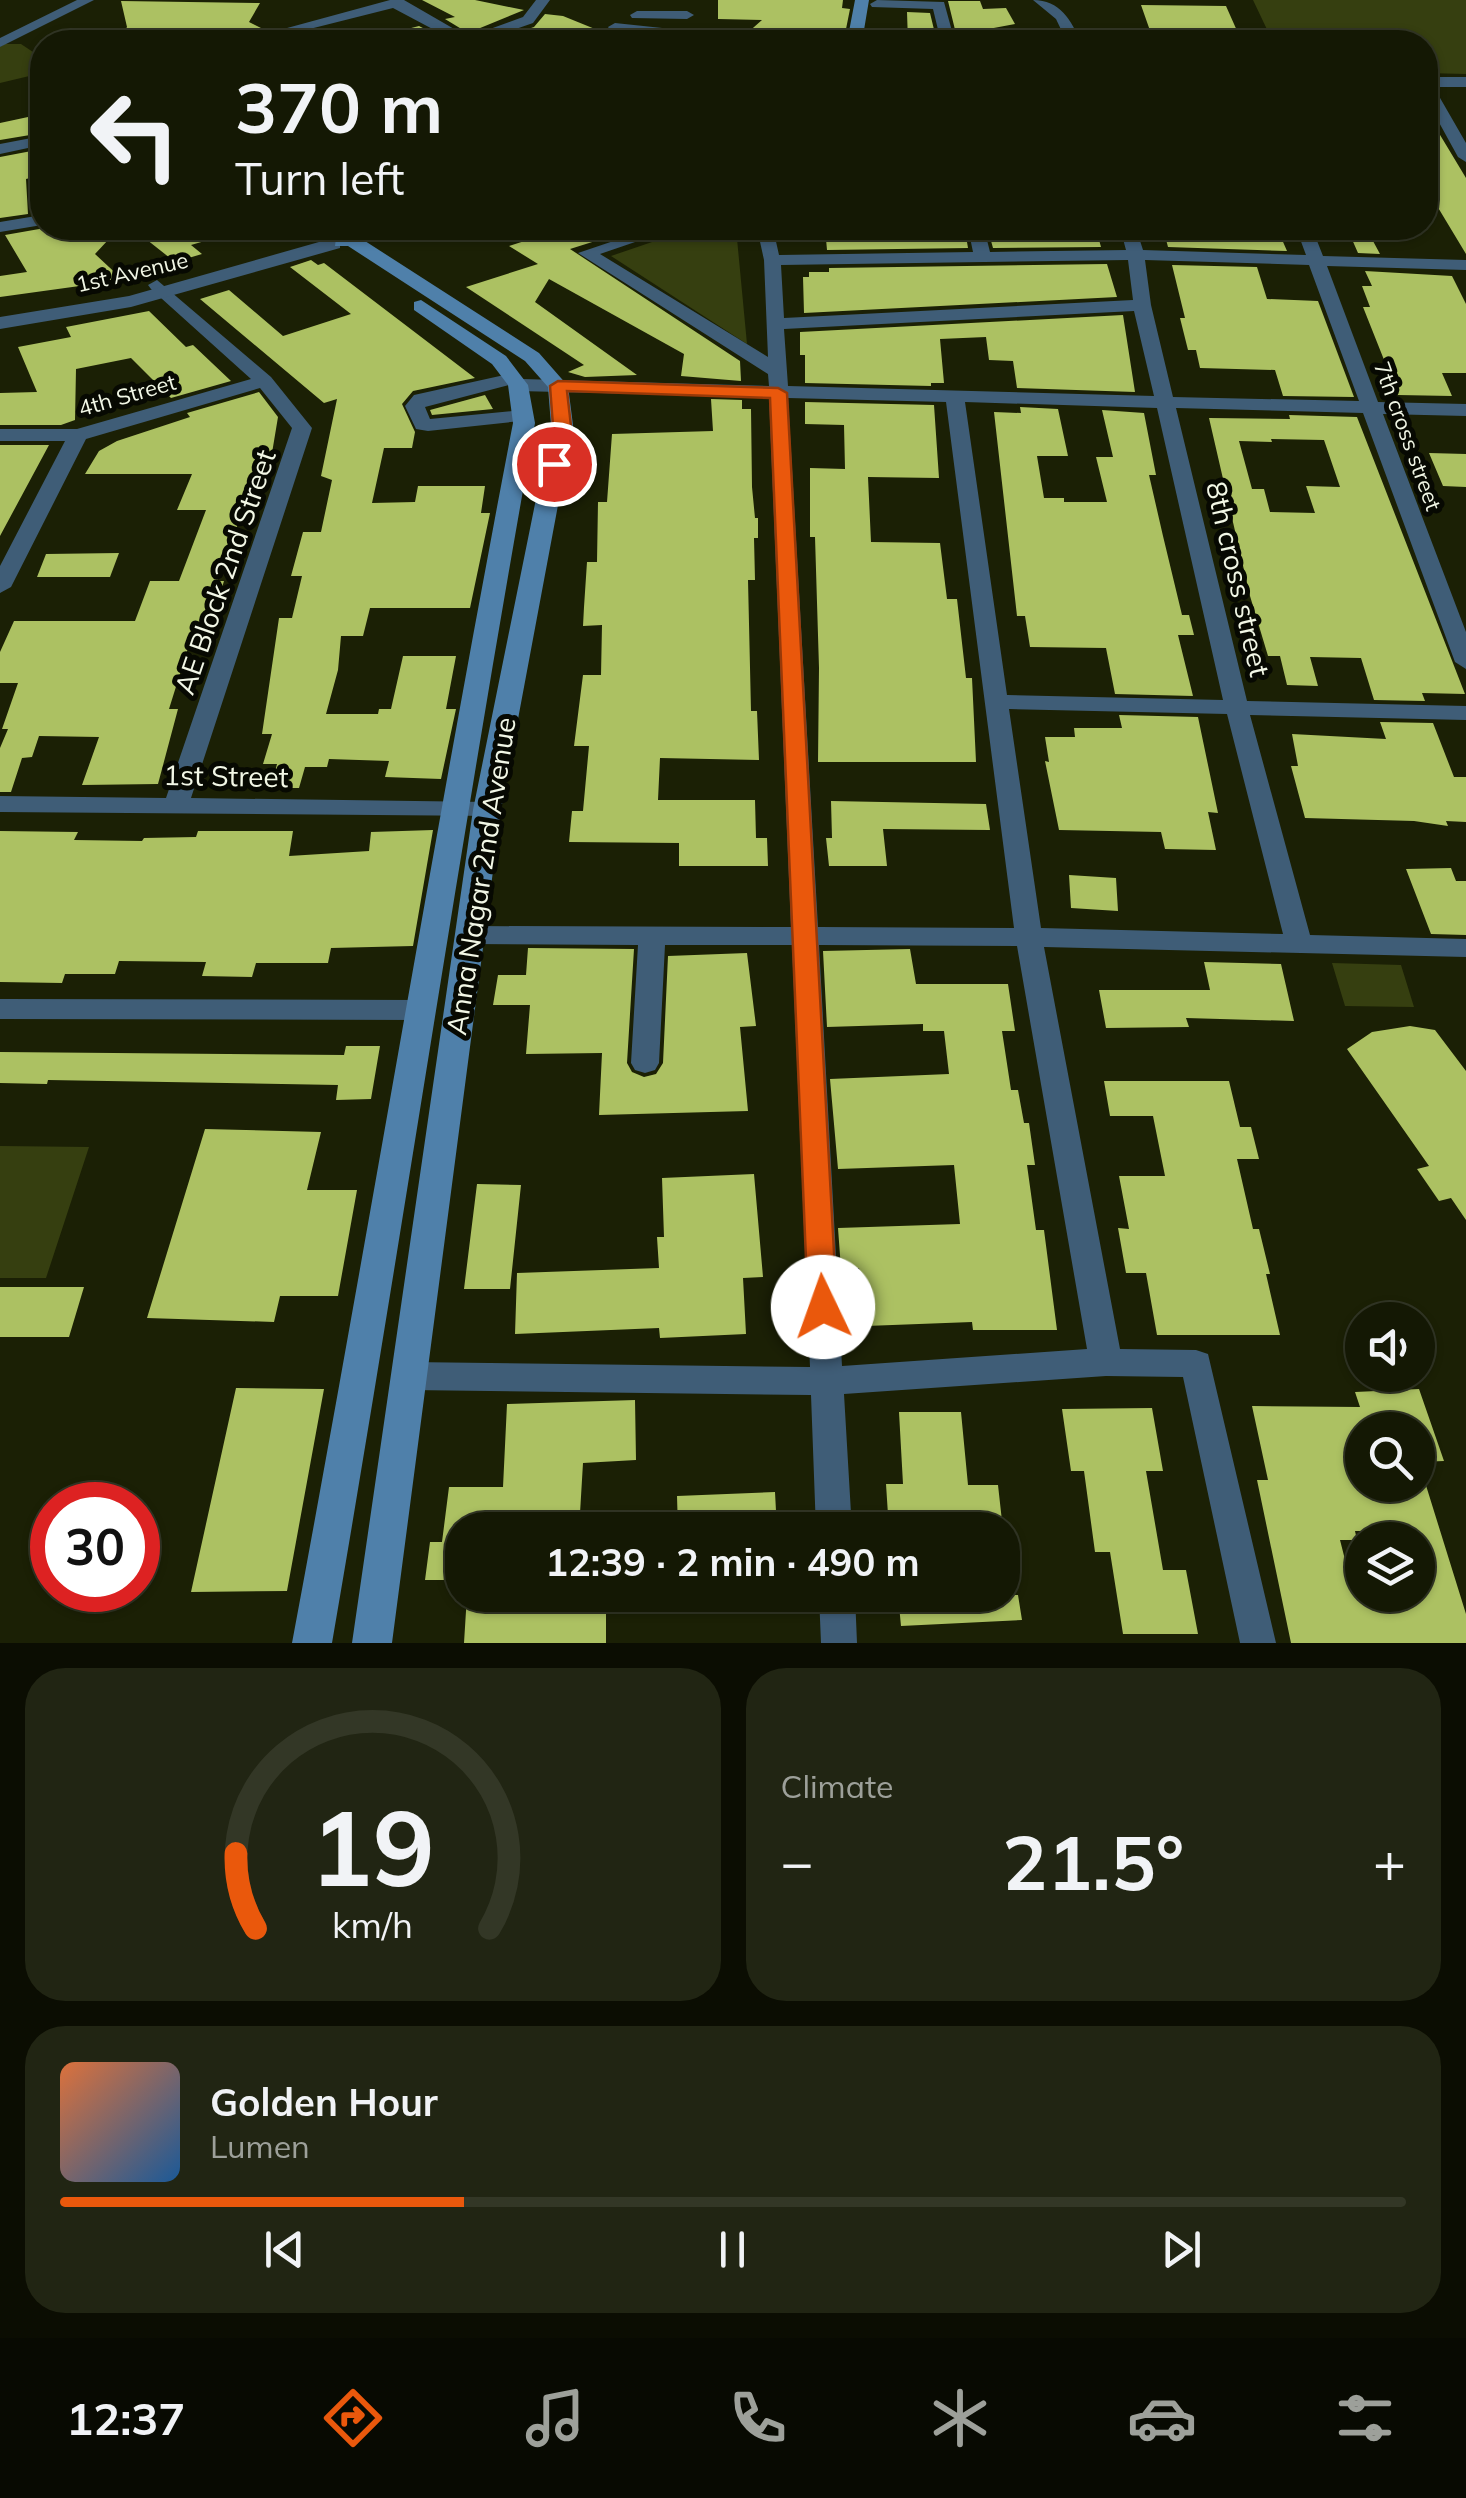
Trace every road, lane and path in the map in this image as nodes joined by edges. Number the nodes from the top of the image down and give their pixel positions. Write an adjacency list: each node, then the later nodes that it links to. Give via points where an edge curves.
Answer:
1 (87, 0): 17 (street)
2 (543, 0): 10 (street, via 528,20)
3 (692, 0): 7 (street)
4 (1040, 0): 16 (street)
5 (872, 1): 13 (main road); 14 (main road); 15 (street, via 939,5)
6 (396, 2): 8 (street); 9 (street)
7 (688, 16): 11 (street, via 619,21); 12 (street)
8 (294, 30)
9 (446, 30)
10 (500, 30)
11 (649, 30)
12 (680, 30)
13 (860, 30)
14 (871, 30)
15 (945, 30)
16 (1068, 30)
17 (20, 34): 18 (street); 19 (street)
18 (30, 39)
19 (0, 43)
20 (1466, 82): 21 (street)
21 (1438, 85)
22 (1438, 87): 23 (street)
23 (1466, 90)
24 (1438, 107): 27 (street)
25 (30, 143): 26 (street)
26 (0, 149)
27 (1466, 157)
28 (30, 222): 29 (street)
29 (0, 227)
30 (314, 240): 43 (street, 1st Avenue)
31 (345, 240): 49 (main road, via 499,360)
32 (347, 240): 51 (main road, via 532,357)
33 (629, 240): 50 (street, via 586,253)
34 (768, 240): 40 (street)
35 (979, 240): 39 (street)
36 (1132, 240): 38 (street, 8th cross street)
37 (1308, 240): 41 (street, 7th cross street)
38 (1136, 255): 39 (street); 41 (street); 44 (street, 8th cross street)
39 (983, 257): 40 (street)
40 (772, 260): 47 (street)
41 (1316, 261): 42 (street); 54 (street, 7th cross street)
42 (1465, 268)
43 (160, 288): 45 (street, 1st Avenue); 46 (street, 1st Avenue); 48 (street, AE Block 2nd Street)
44 (1142, 305): 47 (street); 53 (street, 8th cross street)
45 (0, 310)
46 (0, 323)
47 (775, 324): 50 (street)
48 (264, 381): 58 (street, 4th Street); 67 (street, AE Block 2nd Street, via 302,428)
49 (516, 382): 51 (street); 56 (main road, Anna Nagar 2nd Avenue); 56 (street, via 420,399 415,406 428,425)
50 (778, 382): 51 (street); 52 (street); 72 (street)
51 (558, 386): 69 (main road, Anna Nagar 2nd Avenue, via 562,426)
52 (955, 400): 53 (street); 63 (street)
53 (1167, 400): 54 (street); 64 (street, 8th cross street)
54 (1370, 408): 55 (street); 62 (street, 7th cross street)
55 (1466, 410)
56 (523, 416): 68 (main road, Anna Nagar 2nd Avenue)
57 (0, 435): 58 (street, 4th Street)
58 (78, 435): 60 (street)
59 (0, 535): 60 (street)
60 (26, 535): 61 (street)
61 (0, 587)
62 (1466, 662)
63 (994, 702): 64 (street); 73 (street)
64 (1236, 705): 65 (street); 74 (street, 8th cross street)
65 (1466, 713)
66 (0, 804): 67 (street, 1st Street)
67 (176, 804): 68 (street, 1st Street)
68 (452, 810): 69 (street, 1st Street); 77 (main road, Anna Nagar 2nd Avenue)
69 (487, 810): 70 (main road, Anna Nagar 2nd Avenue)
70 (469, 935): 71 (street); 80 (main road, Anna Nagar 2nd Avenue)
71 (652, 935): 72 (street); 78 (street)
72 (805, 935): 73 (street); 81 (street)
73 (1029, 937): 74 (street); 79 (street)
74 (1298, 941): 75 (street)
75 (1466, 948)
76 (0, 1009): 77 (street)
77 (420, 1010): 84 (main road, Anna Nagar 2nd Avenue)
78 (645, 1062)
79 (1106, 1362): 81 (street); 87 (street, via 1196,1364)
80 (409, 1376): 81 (street); 85 (main road, Anna Nagar 2nd Avenue)
81 (826, 1381): 82 (street)
82 (833, 1512)
83 (838, 1612): 86 (street)
84 (312, 1643)
85 (372, 1643)
86 (839, 1643)
87 (1258, 1643)

